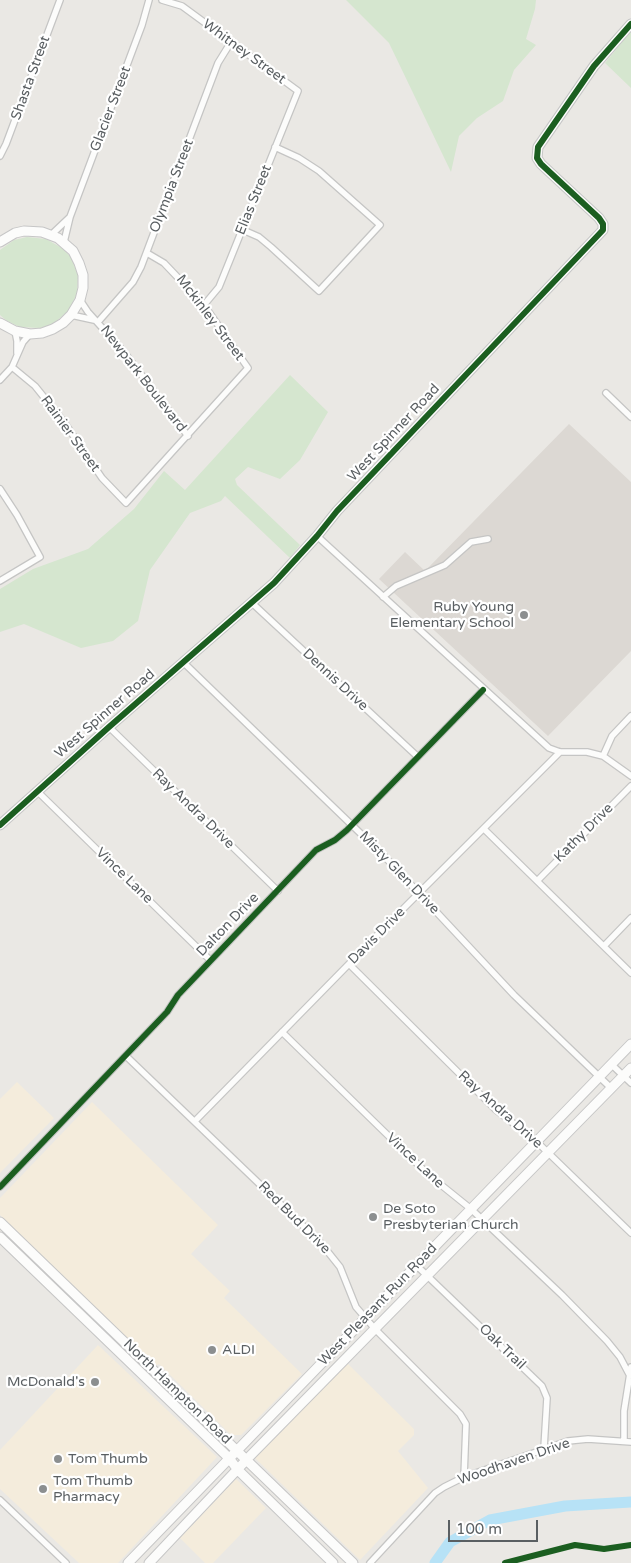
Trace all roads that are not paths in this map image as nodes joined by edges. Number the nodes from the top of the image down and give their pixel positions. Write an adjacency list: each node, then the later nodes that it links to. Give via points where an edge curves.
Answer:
1 (60, 0): 8 (street, Shasta Street)
2 (148, 0): 9 (street, Glacier Street, via 142,25)
3 (162, 0): 5 (street, Whitney Street, via 182,6)
4 (631, 24): 29 (main road, West Spinner Road, via 594,66 538,147 541,164 598,218 603,230)
5 (231, 42): 6 (street, Whitney Street); 14 (street, Olympia Street, via 218,63)
6 (298, 91): 7 (street, Elias Street)
7 (276, 147): 10 (street, Elias Street); 10 (street, via 320,171 380,225 319,290 271,247)
8 (0, 156)
9 (70, 218): 11 (street, Glacier Street); 13 (street, Glacier Street)
10 (243, 230): 16 (street, Elias Street, via 219,287)
11 (51, 234): 12 (main road, via 24,231); 13 (main road)
12 (2, 239)
13 (64, 242): 15 (main road, via 76,257 83,275)
14 (146, 253): 16 (street, Mckinley Street, via 164,262); 19 (street, Olympia Street, via 133,282)
15 (80, 300): 17 (main road); 19 (street, Newpark Boulevard)
16 (204, 305): 27 (street, Mckinley Street, via 248,368)
17 (72, 315): 19 (street, Newpark Boulevard); 21 (main road, via 53,329)
18 (0, 322): 20 (main road)
19 (98, 322): 27 (street, Newpark Boulevard)
20 (15, 331): 21 (main road); 22 (street)
21 (30, 334): 22 (street)
22 (17, 355): 23 (street)
23 (12, 367): 24 (street); 27 (street, Rainier Street, via 36,386 102,478 126,503)
24 (0, 380)
25 (606, 393): 26 (street)
26 (631, 417)
27 (188, 436)
28 (0, 489): 31 (street, via 40,557)
29 (317, 536): 32 (street); 33 (main road, West Spinner Road)
30 (488, 539): 32 (street, via 471,542 445,565 396,586)
31 (0, 581)
32 (383, 597): 35 (street)
33 (252, 603): 34 (main road, West Spinner Road); 40 (street, Dennis Drive)
34 (183, 662): 37 (main road, West Spinner Road); 45 (street, Misty Glen Drive)
35 (483, 690): 38 (street, via 542,743); 40 (street, Dalton Drive)
36 (631, 716): 39 (street, via 612,736)
37 (109, 726): 43 (main road, West Spinner Road); 48 (street, Ray Andra Drive)
38 (560, 752): 39 (street, via 587,752); 46 (street, Davis Drive)
39 (603, 756): 41 (street)
40 (418, 757): 45 (street, Dalton Drive)
41 (631, 776)
42 (631, 786): 47 (street, Kathy Drive)
43 (37, 791): 44 (main road, West Spinner Road); 52 (street, Vince Lane)
44 (0, 824)
45 (352, 825): 48 (street, Dalton Drive, via 316,850); 49 (street, Misty Glen Drive)
46 (484, 829): 47 (street); 49 (street, Davis Drive)
47 (537, 881): 51 (street)
48 (278, 891): 52 (street, Dalton Drive)
49 (420, 893): 53 (street, Davis Drive); 61 (street, Misty Glen Drive, via 514,995)
50 (631, 918): 51 (street)
51 (604, 946): 54 (street)
52 (210, 960): 57 (street, Dalton Drive)
53 (349, 964): 55 (street, Davis Drive); 65 (street, Ray Andra Drive, via 495,1109)
54 (631, 973)
55 (282, 1032): 64 (street, Davis Drive); 68 (street, Vince Lane, via 430,1176)
56 (631, 1044): 58 (main road, West Pleasant Run Road)
57 (126, 1056): 64 (street, Red Bud Drive); 67 (street, Dalton Drive)
58 (612, 1064): 60 (street); 61 (main road, West Pleasant Run Road)
59 (631, 1068): 60 (main road, West Pleasant Run Road)
60 (623, 1076): 62 (street); 63 (main road, West Pleasant Run Road)
61 (599, 1077): 63 (street, Misty Glen Drive); 65 (main road, West Pleasant Run Road)
62 (631, 1084)
63 (610, 1088): 66 (main road, West Pleasant Run Road)
64 (194, 1121): 75 (street, Red Bud Drive, via 320,1242 340,1267 356,1307)
65 (536, 1142): 66 (street, Ray Andra Drive); 68 (main road, West Pleasant Run Road)
66 (548, 1153): 69 (main road, West Pleasant Run Road); 71 (street, Ray Andra Drive)
67 (0, 1187)
68 (471, 1209): 69 (street, Vince Lane); 73 (main road, West Pleasant Run Road)
69 (482, 1220): 74 (main road, West Pleasant Run Road); 80 (street, Vince Lane, via 607,1341)
70 (0, 1222): 77 (main road, North Hampton Road)
71 (631, 1233)
72 (0, 1237): 78 (main road, North Hampton Road)
73 (416, 1265): 74 (street, Oak Trail); 75 (main road, West Pleasant Run Road)
74 (427, 1276): 76 (main road, West Pleasant Run Road); 85 (street, Oak Trail, via 542,1386 548,1398)
75 (365, 1318): 76 (street, Red Bud Drive); 86 (main road, West Pleasant Run Road)
76 (375, 1329): 88 (main road, West Pleasant Run Road); 90 (street, Red Bud Drive, via 460,1414 466,1424)
77 (114, 1332): 78 (main road); 81 (main road, North Hampton Road)
78 (106, 1339): 82 (main road, North Hampton Road)
79 (631, 1367): 80 (street)
80 (630, 1376): 83 (street, via 624,1412)
81 (178, 1393): 82 (main road); 86 (main road, North Hampton Road)
82 (170, 1401): 87 (main road, North Hampton Road)
83 (624, 1441): 84 (street, Woodhaven Drive); 85 (street, Woodhaven Drive, via 588,1439)
84 (631, 1442)
85 (544, 1448): 90 (street, Woodhaven Drive)
86 (236, 1450): 87 (main road, West Pleasant Run Road); 88 (main road, North Hampton Road)
87 (229, 1458): 89 (main road, North Hampton Road); 92 (main road, West Pleasant Run Road)
88 (247, 1460): 89 (main road, West Pleasant Run Road); 99 (main road, North Hampton Road)
89 (238, 1470): 93 (main road, West Pleasant Run Road); 98 (main road, North Hampton Road)
90 (464, 1477): 100 (street, Woodhaven Drive, via 435,1493)
91 (0, 1500): 96 (street)
92 (174, 1515): 93 (main road); 94 (main road, West Pleasant Run Road)
93 (185, 1525): 95 (main road, West Pleasant Run Road)
94 (142, 1548): 95 (main road); 97 (main road, West Pleasant Run Road)
95 (151, 1561)
96 (66, 1563)
97 (128, 1563)
98 (333, 1563)
99 (353, 1563)
100 (370, 1563)

